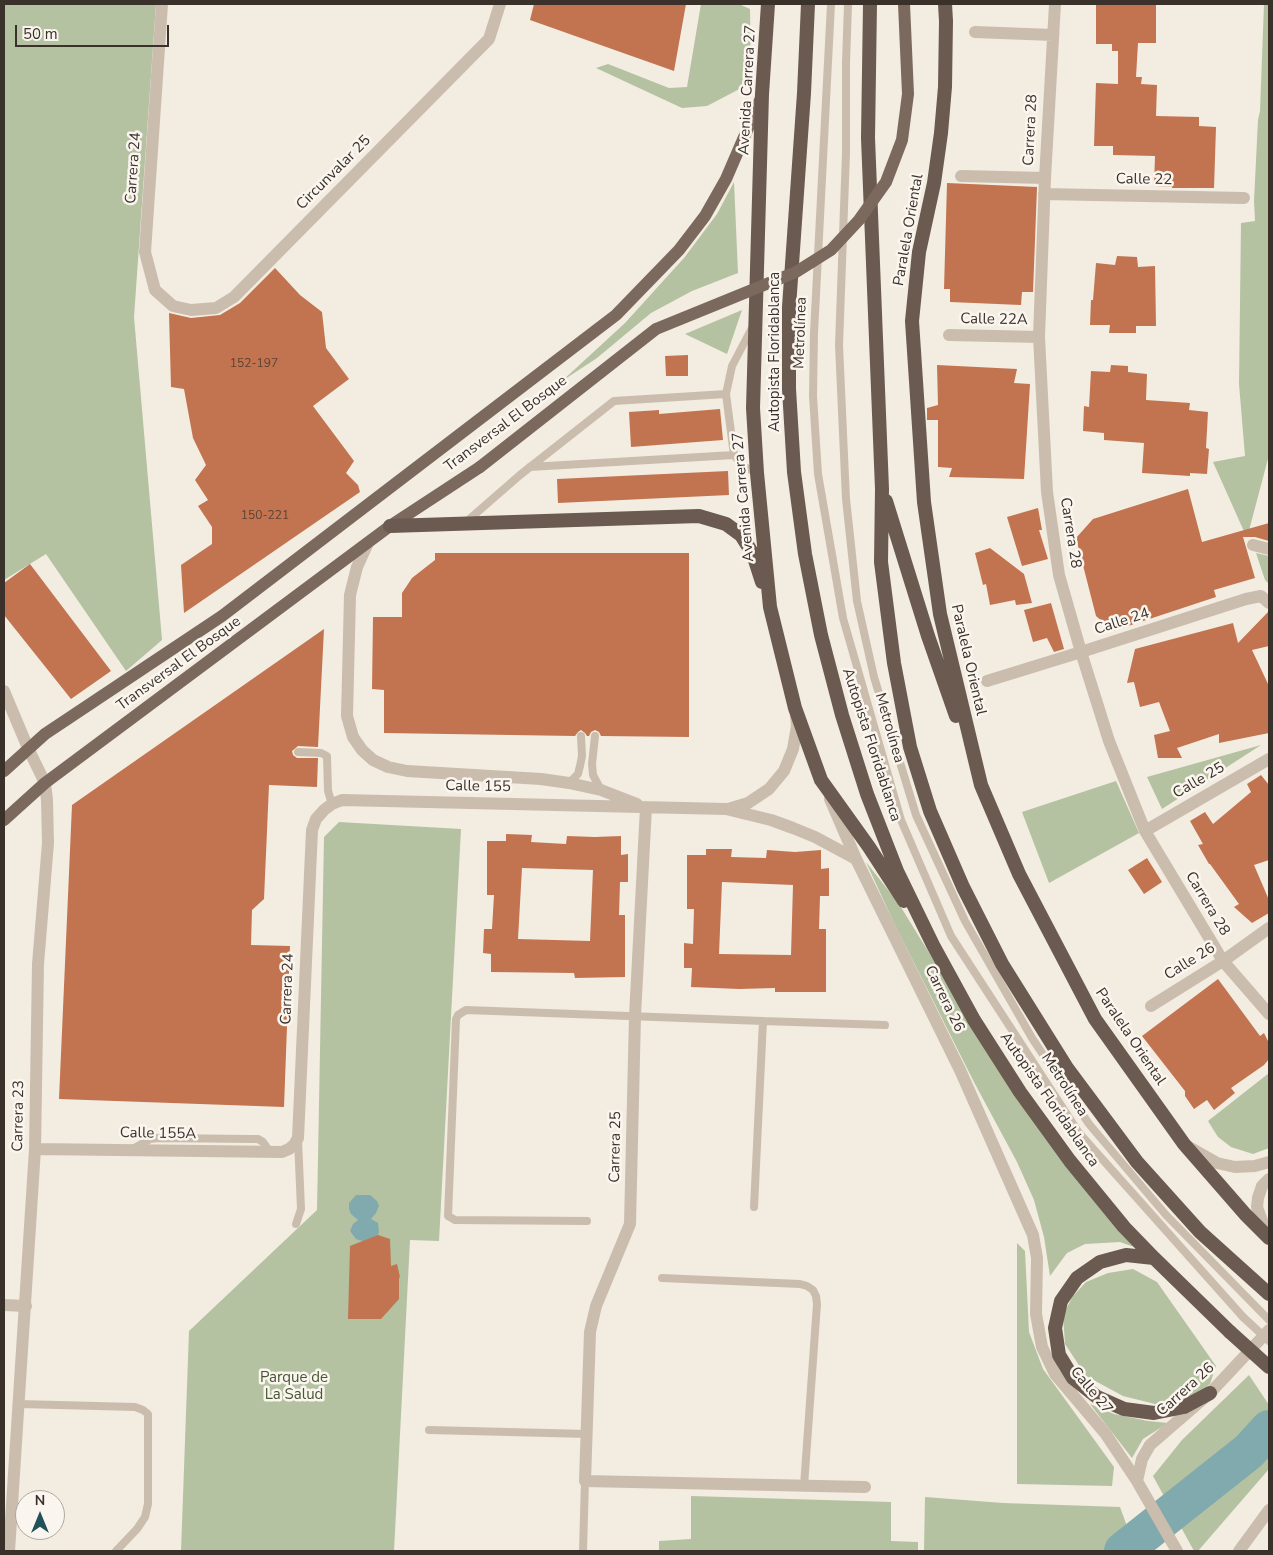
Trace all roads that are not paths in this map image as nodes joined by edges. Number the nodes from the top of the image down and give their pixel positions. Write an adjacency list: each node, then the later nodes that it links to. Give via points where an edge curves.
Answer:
1 (162, 4): 20 (street, Carrera 24, via 145,252 155,290 173,306)
2 (500, 4): 20 (street, Circunvalar 25, via 489,39 234,297 216,308)
3 (768, 4): 15 (highway, Avenida Carrera 27)
4 (808, 4): 58 (highway, Autopista Floridablanca, via 789,307 794,472 805,554 821,635 842,715 861,776 898,871)
5 (831, 4): 82 (lane, Metrolínea, bridge, via 812,396 818,474 842,618 901,820 951,936 1078,1133 1243,1317)
6 (848, 4): 80 (lane, Metrolínea, via 839,345 846,499 857,601 874,677 913,806 965,921 1032,1038 1089,1124 1166,1215)
7 (870, 4): 28 (highway, via 868,138)
8 (904, 4): 30 (main road, Transversal El Bosque, bridge, via 908,94 902,140 886,182 859,220 831,250 796,272 656,329 480,467)
9 (945, 4): 12 (highway, Paralela Oriental)
10 (950, 4): 12 (street)
11 (1055, 4): 14 (street, Carrera 28)
12 (946, 21): 49 (highway, Paralela Oriental, via 941,133 919,252 912,321 924,502 940,614)
13 (974, 32): 14 (street)
14 (1053, 35): 17 (street, Carrera 28)
15 (762, 94): 21 (highway, Avenida Carrera 27); 42 (main road, Transversal El Bosque, via 726,179 705,216 678,250 616,315 222,616)
16 (960, 176): 17 (street)
17 (1045, 178): 18 (street, Carrera 28)
18 (1044, 194): 19 (street, Calle 22); 23 (street, Carrera 28)
19 (1244, 198)
20 (191, 310)
21 (756, 320): 24 (lane, via 732,366); 27 (highway, Avenida Carrera 27, via 753,408)
22 (949, 335): 23 (street, Calle 22A)
23 (1039, 337): 36 (street, Carrera 28, via 1047,492 1059,575)
24 (726, 394): 25 (lane); 26 (lane, via 614,401)
25 (734, 455): 26 (lane); 27 (lane, via 743,466)
26 (530, 468): 29 (lane)
27 (757, 473): 35 (highway, Avenida Carrera 27)
28 (882, 489): 49 (highway, via 928,636); 77 (highway, via 881,562 894,663 910,747 930,810 963,887 1002,964 1084,1092 1137,1162 1200,1232)
29 (465, 523): 30 (highway); 35 (highway, via 699,516 714,519 741,535 753,554)
30 (390, 526): 31 (main road, Transversal El Bosque)
31 (367, 545): 47 (street, Calle 155, via 350,595 347,716 353,737 362,750 373,760 407,771); 48 (main road, Transversal El Bosque)
32 (1254, 545): 33 (street)
33 (1269, 549)
34 (1268, 601): 36 (street, Calle 24, via 1261,596 1246,599)
35 (770, 607): 39 (highway, Avenida Carrera 27)
36 (1081, 652): 37 (street, Calle 24); 55 (street, Carrera 28, via 1109,740)
37 (988, 681)
38 (4, 691): 42 (street, Carrera 23)
39 (795, 708): 46 (highway, Avenida Carrera 27); 53 (street, Calle 155, via 794,749 784,771 768,789 748,803)
40 (581, 736): 47 (lane, via 582,756 578,774)
41 (595, 736): 50 (lane, via 593,775)
42 (28, 748): 45 (main road, Transversal El Bosque); 48 (street, Carrera 23)
43 (298, 752): 51 (lane, via 327,756 328,791)
44 (1269, 759): 55 (street, Calle 25)
45 (4, 771)
46 (821, 780): 56 (street, Carrera 26); 58 (highway, Avenida Carrera 27)
47 (569, 782): 50 (street, Calle 155)
48 (45, 783): 54 (main road, Transversal El Bosque); 67 (street, Carrera 23, via 48,843 38,964)
49 (981, 784): 66 (highway, Paralela Oriental, via 1019,874 1095,1019)
50 (601, 790): 52 (street, Calle 155)
51 (332, 804): 52 (street, Calle 155, via 356,800); 65 (street, Carrera 24, via 316,819 312,830)
52 (646, 807): 53 (street, Calle 155); 62 (street, Carrera 25)
53 (726, 810): 56 (street, Calle 155, via 794,828)
54 (4, 820)
55 (1145, 831): 59 (street, Carrera 28)
56 (856, 859): 73 (street, Carrera 26, via 960,1070)
57 (1269, 928): 59 (street, Calle 26)
58 (933, 945): 75 (highway, Autopista Floridablanca, via 974,1020 1020,1092 1070,1161)
59 (1223, 961): 60 (street, Calle 26); 61 (street, Carrera 28)
60 (1151, 1006)
61 (1269, 1014)
62 (635, 1016): 63 (lane); 71 (lane, via 466,1010 456,1019 448,1216 455,1220); 87 (street, Carrera 25, via 630,1224 596,1306 590,1332)
63 (763, 1021): 64 (lane); 70 (lane)
64 (885, 1025)
65 (298, 1138): 67 (street, Calle 155A, via 289,1150 276,1152); 72 (lane, via 301,1208)
66 (1184, 1144): 68 (street, via 1217,1163 1255,1166); 74 (highway, Paralela Oriental)
67 (35, 1149): 79 (street, Carrera 23)
68 (1269, 1162)
69 (1269, 1179): 74 (street, via 1262,1186 1257,1207)
70 (754, 1207)
71 (588, 1221)
72 (296, 1224)
73 (1033, 1235): 89 (street, Calle 27, via 1037,1258 1036,1314 1042,1347 1055,1374 1105,1433)
74 (1269, 1237)
75 (1154, 1258): 83 (highway, Autopista Floridablanca, bridge); 84 (highway, via 1126,1255 1100,1262 1077,1278 1059,1310 1055,1328 1059,1355 1073,1378 1097,1397 1124,1409 1154,1413 1184,1407)
76 (662, 1278): 90 (lane, via 800,1284 813,1290 817,1304)
77 (1268, 1293)
78 (4, 1305): 79 (street)
79 (26, 1306): 85 (street, Carrera 23)
80 (1269, 1320)
81 (1269, 1330): 84 (street, Carrera 26)
82 (1269, 1341)
83 (1269, 1367)
84 (1210, 1393): 89 (street, Carrera 26, via 1150,1445 1142,1459)
85 (19, 1404): 95 (street, Carrera 23); 96 (lane, via 135,1407 148,1414 148,1504 145,1517)
86 (429, 1430): 87 (lane)
87 (588, 1434): 88 (street, Carrera 25)
88 (585, 1481): 90 (street); 97 (lane)
89 (1139, 1484): 94 (street, Calle 27)
90 (804, 1486): 91 (street)
91 (865, 1487)
92 (1269, 1510): 93 (street)
93 (1240, 1549)
94 (1177, 1550)
95 (9, 1551)
96 (116, 1551)
97 (583, 1551)

